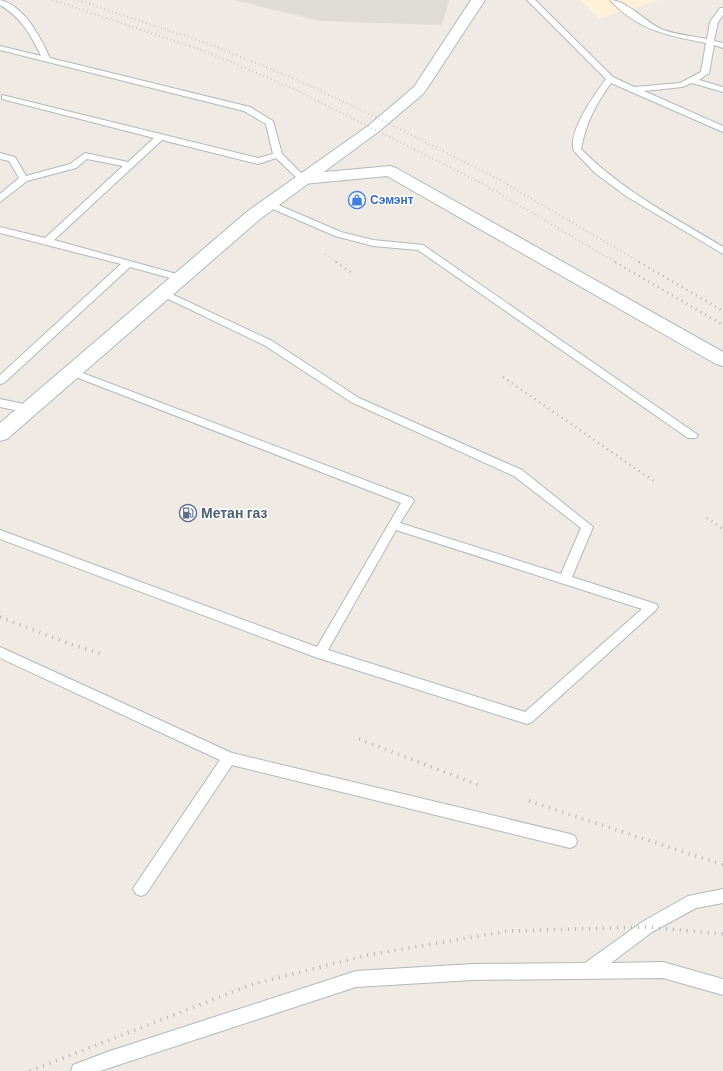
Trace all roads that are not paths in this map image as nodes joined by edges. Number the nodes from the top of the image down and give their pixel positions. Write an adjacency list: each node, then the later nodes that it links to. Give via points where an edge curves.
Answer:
1 (478, 0): 21 (main road, via 419,90 378,125)
2 (531, 0): 10 (lane)
3 (614, 0): 6 (lane, via 660,31 692,40)
4 (0, 2): 9 (lane, via 14,8 34,33)
5 (723, 10): 6 (lane, via 714,22)
6 (711, 40): 7 (lane); 11 (lane, via 705,73)
7 (723, 46)
8 (0, 48): 9 (lane)
9 (47, 60): 17 (lane, via 247,109 270,123)
10 (610, 79): 12 (lane); 26 (lane, via 587,110 577,148 598,171 629,194)
11 (692, 80): 12 (lane, via 682,86); 13 (lane)
12 (633, 90): 15 (lane)
13 (723, 90)
14 (5, 97): 16 (lane)
15 (723, 129)
16 (160, 137): 17 (lane, via 258,161); 19 (lane)
17 (278, 155): 21 (lane)
18 (0, 156): 20 (lane, via 12,159)
19 (129, 165): 20 (lane, via 85,156 74,166); 25 (lane)
20 (24, 179): 22 (lane)
21 (303, 179): 23 (main road); 30 (main road, via 390,171)
22 (0, 199)
23 (269, 204): 28 (main road, via 254,214); 36 (lane, via 338,234 373,243 420,247)
24 (0, 230): 25 (lane)
25 (47, 241): 27 (lane)
26 (723, 252)
27 (128, 263): 28 (lane); 32 (lane)
28 (181, 278): 29 (main road)
29 (163, 293): 31 (main road); 39 (lane, via 268,343 355,400 518,473 587,527)
30 (723, 360)
31 (72, 372): 34 (main road); 37 (lane, via 408,501)
32 (0, 381)
33 (0, 403): 34 (lane)
34 (29, 409): 35 (main road)
35 (0, 434)
36 (692, 435)
37 (393, 525): 39 (lane); 41 (lane)
38 (0, 534): 41 (lane)
39 (565, 580): 41 (lane, via 652,607 527,718)
40 (0, 652): 42 (lane)
41 (320, 653)
42 (229, 758): 43 (lane); 44 (lane)
43 (570, 840)
44 (141, 889)
45 (723, 896): 46 (lane, via 693,901 647,927)
46 (587, 971): 47 (lane, via 663,970); 48 (lane, via 474,972 356,979)
47 (723, 987)
48 (79, 1071)

